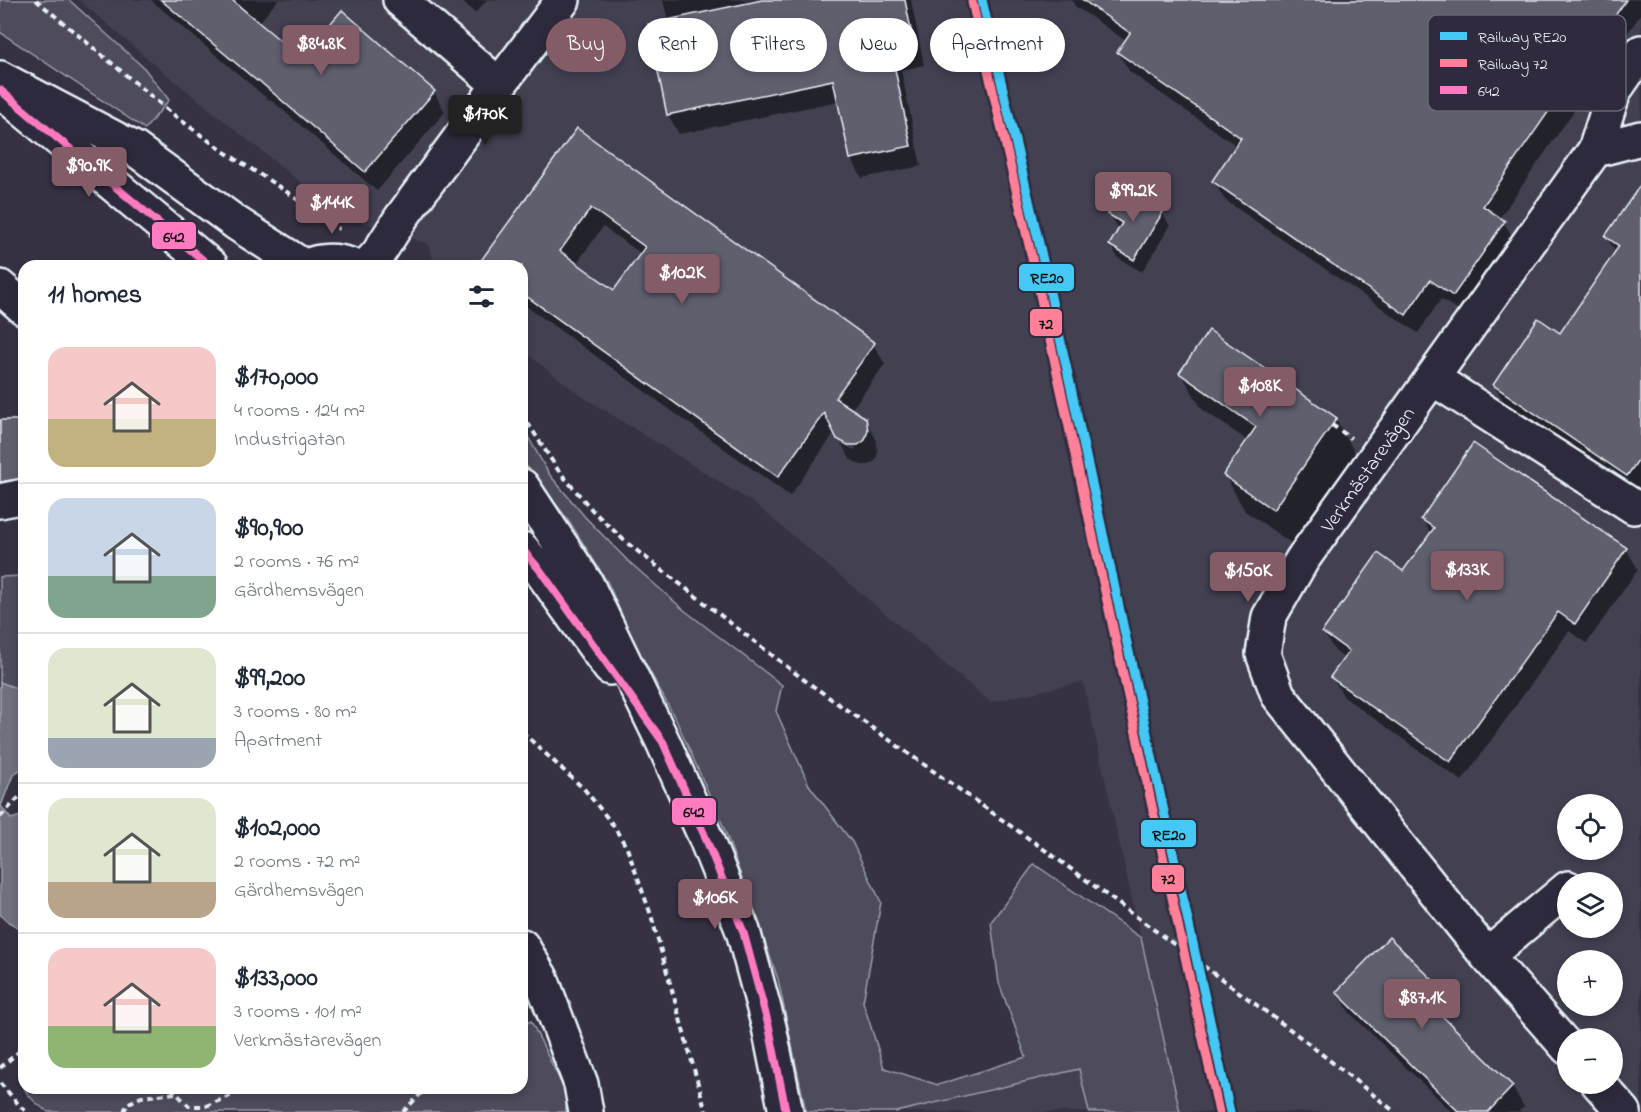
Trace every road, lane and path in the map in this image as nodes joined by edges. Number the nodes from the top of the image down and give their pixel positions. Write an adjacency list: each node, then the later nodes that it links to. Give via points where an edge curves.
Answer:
1 (36, 0): 14 (path, via 175,116 345,233)
2 (400, 0): 7 (street)
3 (563, 0): 7 (street)
4 (1641, 52): 5 (street, Verkmästarevägen)
5 (1626, 74)
6 (0, 78): 13 (street, via 135,149 236,223)
7 (499, 84): 15 (street)
8 (0, 90): 12 (street)
9 (1608, 111): 11 (street, Verkmästarevägen)
10 (1641, 138): 11 (street)
11 (1595, 150): 18 (street, Verkmästarevägen)
12 (204, 260)
13 (295, 260)
14 (365, 260)
15 (368, 260)
16 (0, 288): 17 (street)
17 (18, 303)
18 (1432, 378): 23 (street); 31 (street, Verkmästarevägen, via 1302,560 1269,616 1263,654 1278,695)
19 (528, 423): 47 (path, via 558,470 627,543 803,679 1052,855 1295,1033)
20 (528, 495): 26 (street, via 586,583)
21 (18, 497): 22 (street)
22 (0, 501)
23 (1634, 507)
24 (528, 556): 26 (street)
25 (528, 738): 45 (path, via 585,790 627,848 651,915)
26 (663, 742): 46 (street, via 743,931 769,1027)
27 (18, 798): 28 (path)
28 (0, 817)
29 (1557, 897): 31 (street)
30 (528, 956): 44 (street, via 541,978 581,1084)
31 (1487, 956): 32 (street, Verkmästarevägen)
32 (1557, 1036)
33 (18, 1052): 34 (path)
34 (0, 1068)
35 (0, 1083): 41 (path)
36 (167, 1094): 42 (path, via 141,1097 127,1104)
37 (177, 1094): 38 (path, via 189,1106 206,1106)
38 (235, 1094)
39 (420, 1094): 43 (path)
40 (1608, 1094): 48 (street)
41 (27, 1112)
42 (124, 1112)
43 (404, 1112)
44 (586, 1112)
45 (706, 1112)
46 (786, 1112)
47 (1395, 1112)
48 (1624, 1112)

